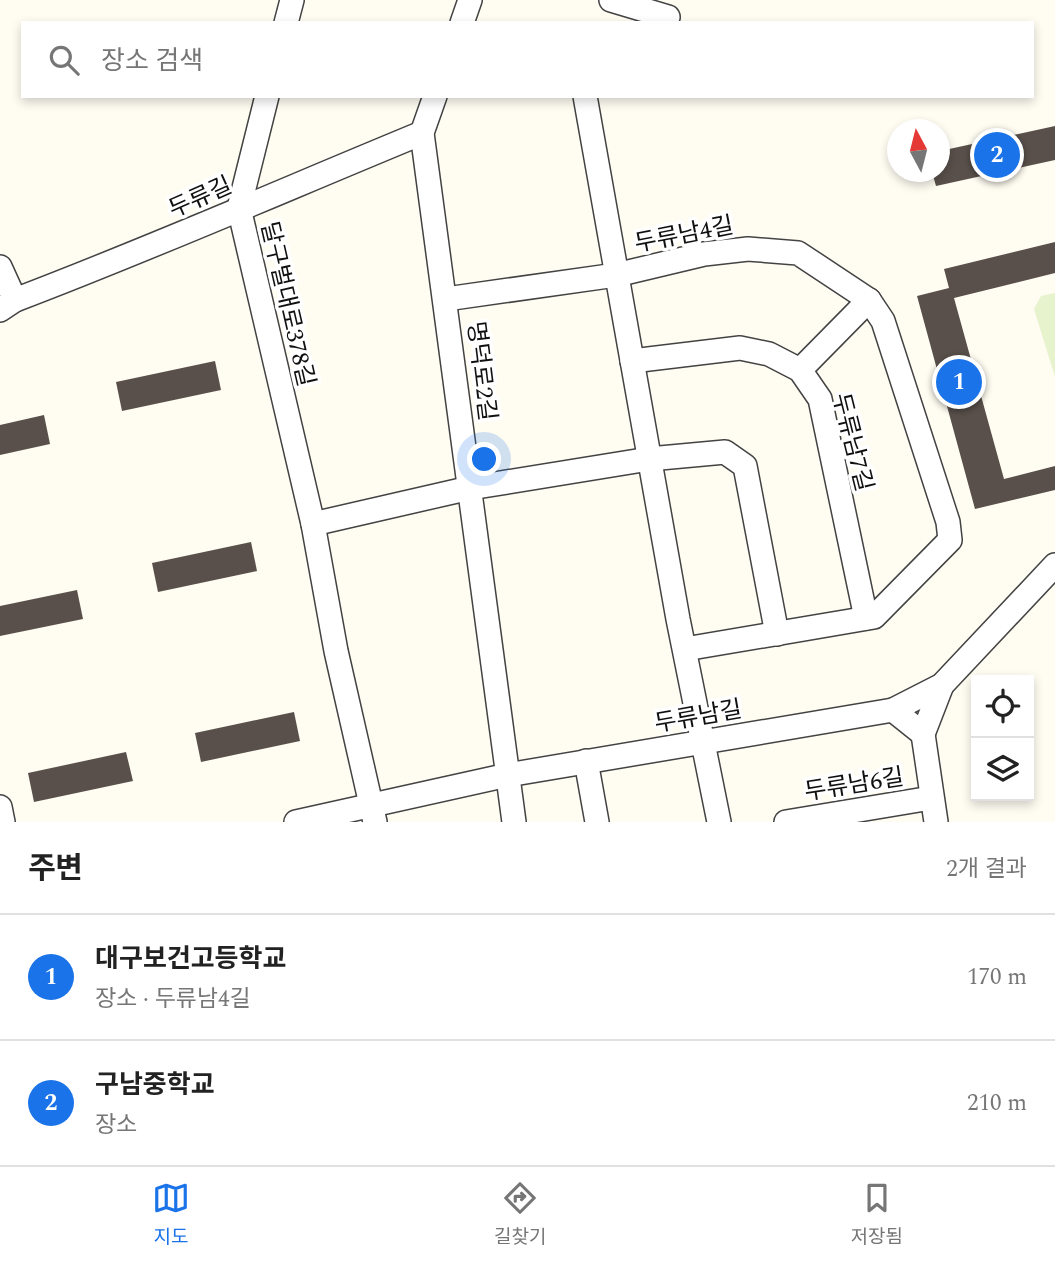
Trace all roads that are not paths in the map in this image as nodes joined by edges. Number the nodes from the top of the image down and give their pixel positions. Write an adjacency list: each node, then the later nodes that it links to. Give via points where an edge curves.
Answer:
1 (292, 0): 5 (street)
2 (470, 0): 6 (street)
3 (611, 0): 4 (street)
4 (665, 20)
5 (287, 21)
6 (462, 21)
7 (266, 98): 11 (street, 달구벌대로378길)
8 (434, 98): 10 (street, 명덕로2길)
9 (585, 98): 13 (street)
10 (422, 134): 11 (street, 두류길); 14 (street, 명덕로2길)
11 (239, 208): 16 (street, 두류길); 21 (street, 달구벌대로378길)
12 (0, 267): 16 (street)
13 (616, 275): 14 (street, 두류남4길); 15 (street, 두류남4길, via 748,248 798,253); 17 (street)
14 (446, 299): 20 (street, 명덕로2길)
15 (869, 300): 18 (street); 23 (street, 두류남4길, via 883,321 950,540 874,617)
16 (8, 305)
17 (632, 361): 18 (street, 두류남7길, via 740,348 769,354); 19 (street)
18 (800, 370): 23 (street, 두류남7길, via 820,399)
19 (649, 459): 20 (street); 24 (street, via 725,452 745,466); 25 (street)
20 (470, 488): 21 (street); 31 (street, 명덕로2길)
21 (313, 524): 34 (street, 달구벌대로378길)
22 (1055, 565): 26 (street, 두류남길)
23 (866, 618): 24 (street, 두류남4길)
24 (777, 634): 25 (street, 두류남4길)
25 (685, 649): 29 (street)
26 (942, 685): 27 (street, 두류남길); 28 (street)
27 (893, 710): 28 (street); 29 (street, 두류남길)
28 (923, 734): 32 (street)
29 (703, 741): 30 (street, 두류남길); 40 (street)
30 (586, 761): 31 (street, 두류남길); 39 (street)
31 (508, 775): 34 (street, 두류남길); 38 (street, 명덕로2길)
32 (931, 798): 35 (street, 두류남6길); 42 (street)
33 (0, 807): 36 (street)
34 (373, 814): 37 (street, 두류남길)
35 (816, 820): 41 (street, 두류남6길)
36 (3, 822)
37 (296, 822)
38 (514, 822)
39 (597, 822)
40 (719, 822)
41 (786, 822)
42 (936, 822)

